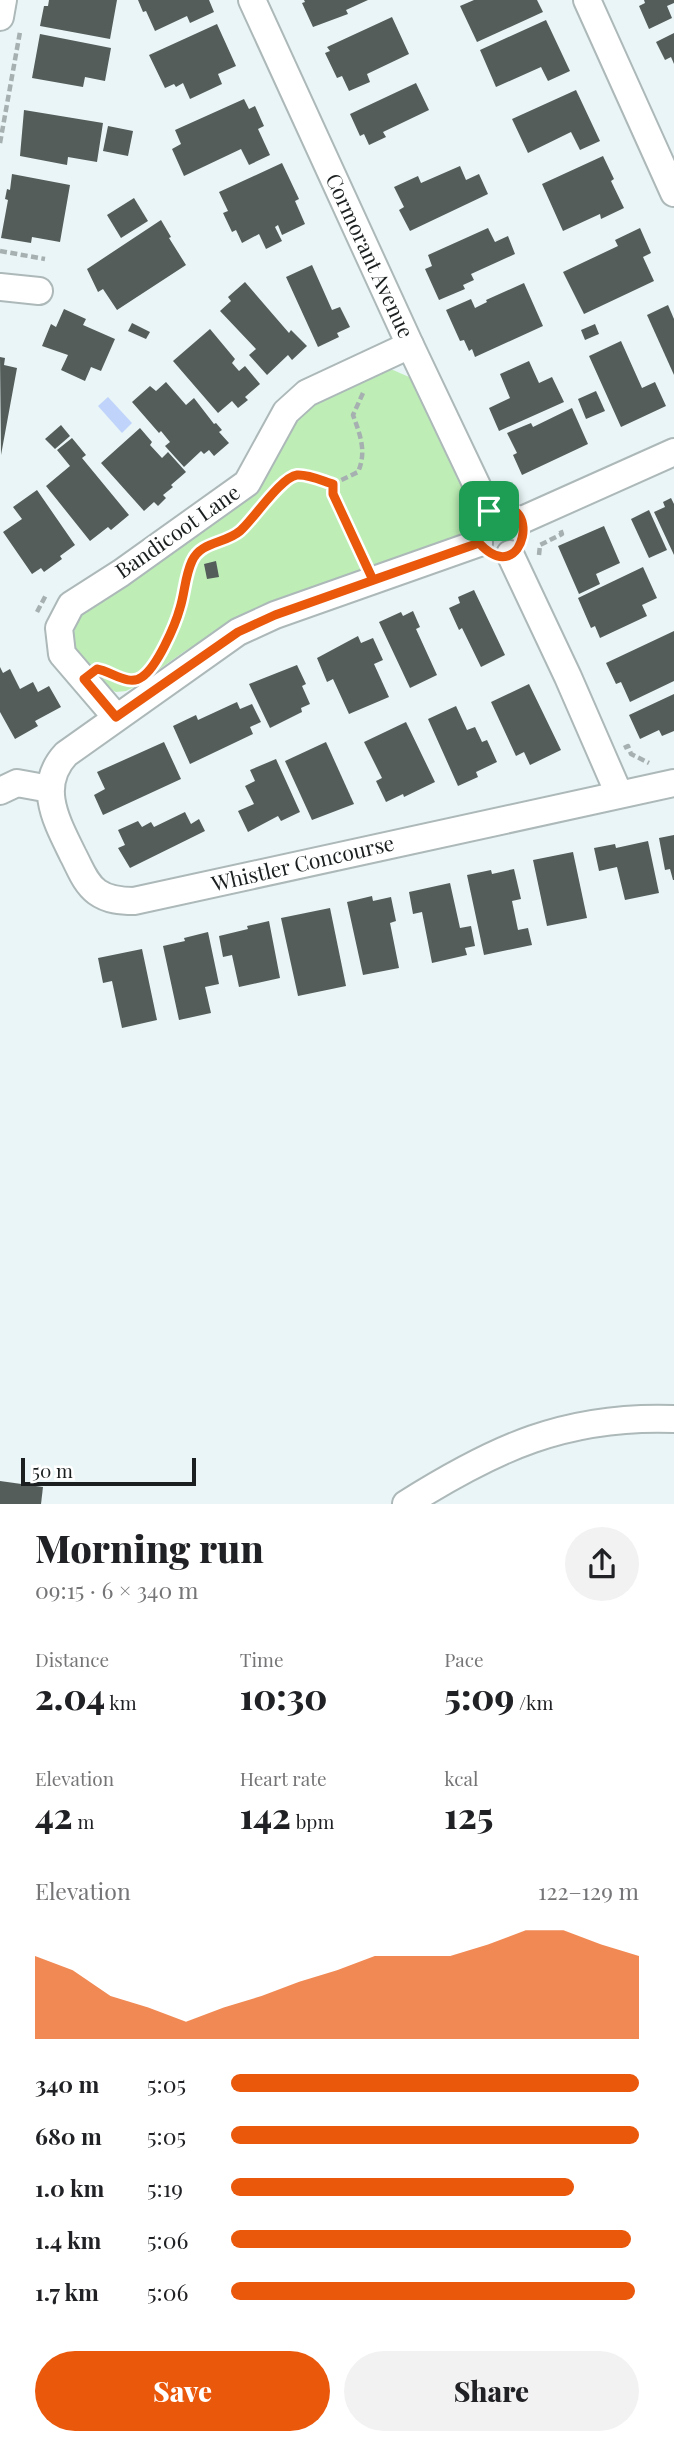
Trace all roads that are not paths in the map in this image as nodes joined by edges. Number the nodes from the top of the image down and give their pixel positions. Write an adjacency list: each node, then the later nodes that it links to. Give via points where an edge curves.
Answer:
1 (3, 0): 4 (street)
2 (251, 0): 8 (street, Cormorant Avenue)
3 (587, 0): 5 (street)
4 (10, 23)
5 (674, 193)
6 (0, 287): 7 (street)
7 (39, 292)
8 (410, 345): 10 (street, Cormorant Avenue); 14 (street, Bandicoot Lane, via 307,393 286,412 247,483 71,605 59,628 62,654)
9 (674, 452): 11 (street)
10 (489, 511): 11 (street, via 503,508); 12 (street, via 479,523)
11 (522, 520): 13 (street, via 522,543)
12 (479, 543): 13 (street, via 495,555); 14 (street, via 238,632)
13 (510, 554): 18 (street)
14 (116, 717): 16 (street, via 61,759)
15 (674, 783): 18 (street, Whistler Concourse)
16 (50, 789): 17 (street, via 17,783); 18 (street, Whistler Concourse, via 55,817 87,882 103,896 126,901)
17 (0, 791)
18 (618, 794)
19 (674, 1419): 20 (street, via 617,1421 528,1439)
20 (406, 1503)

